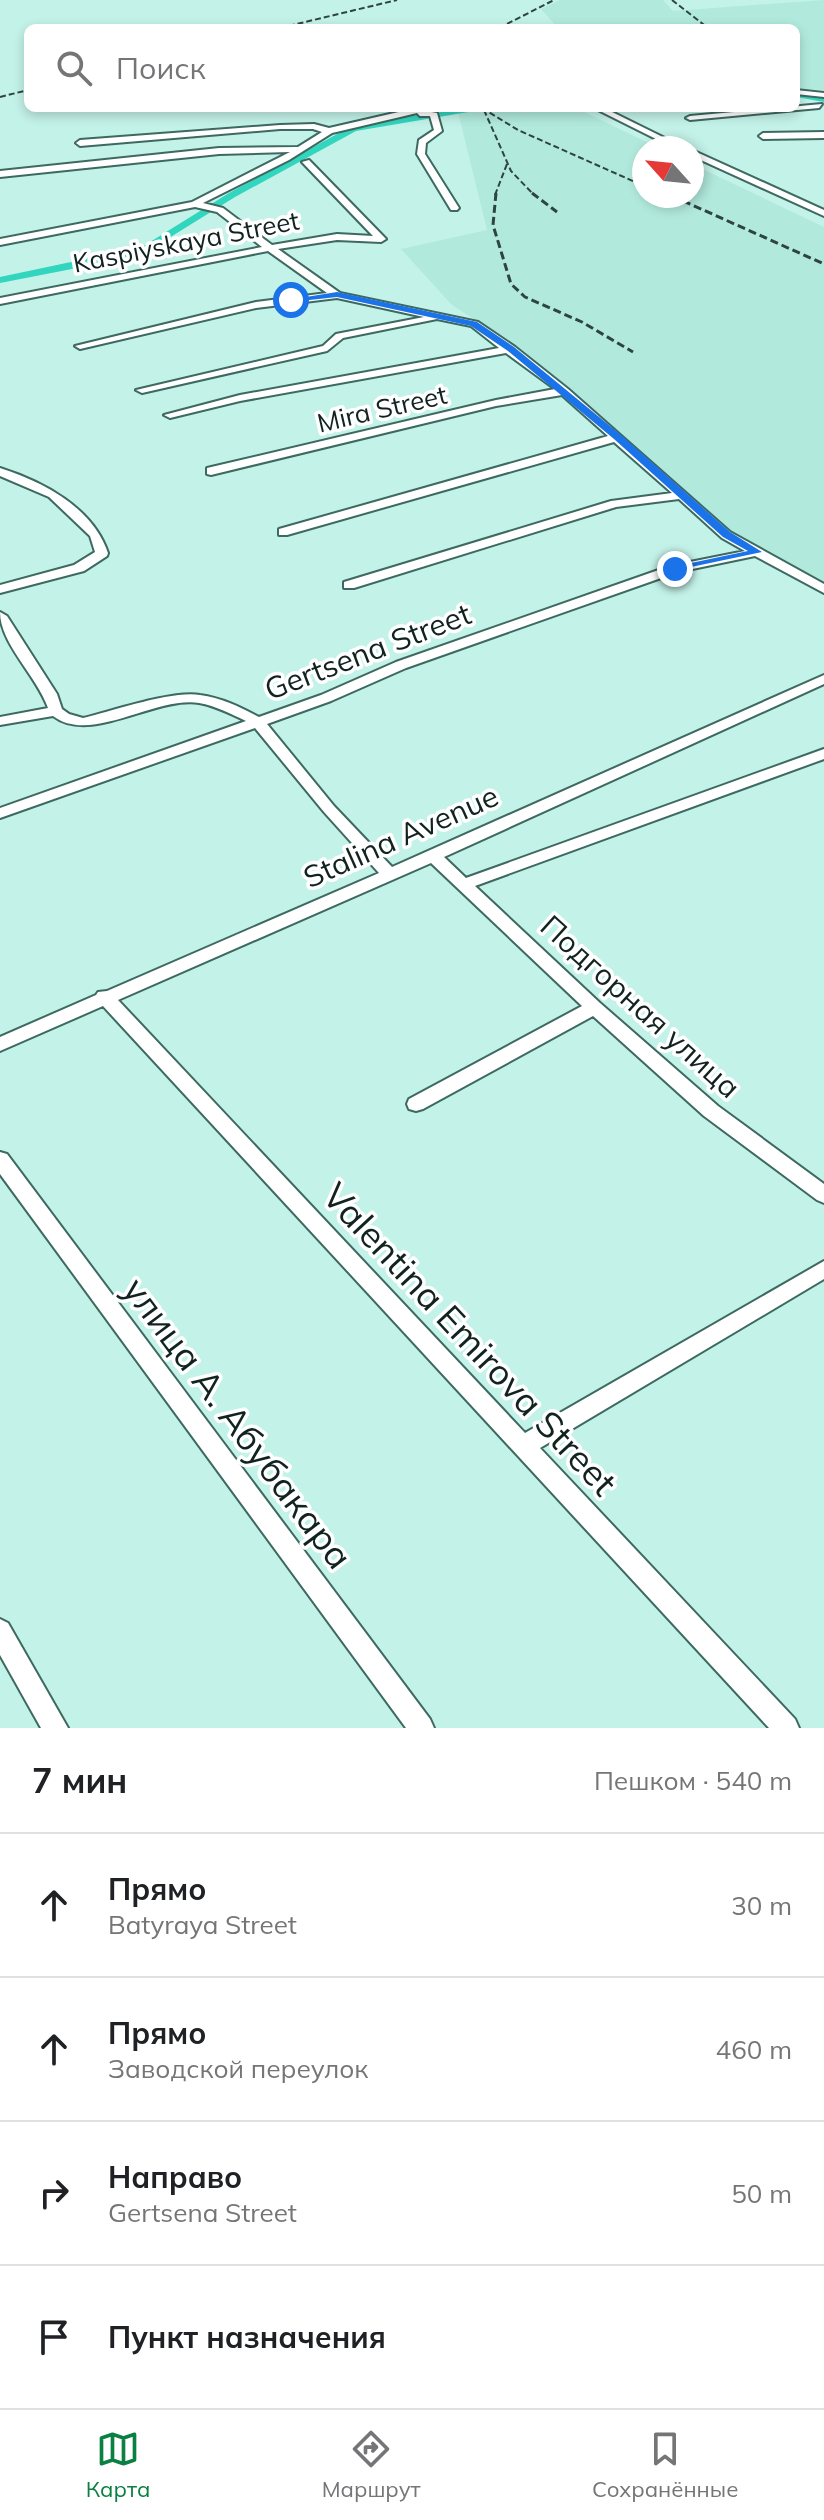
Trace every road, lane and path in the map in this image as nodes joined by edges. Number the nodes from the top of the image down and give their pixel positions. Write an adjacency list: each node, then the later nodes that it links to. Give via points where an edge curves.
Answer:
1 (800, 92): 2 (street)
2 (824, 95)
3 (800, 100): 4 (street)
4 (821, 105): 5 (street); 11 (street)
5 (800, 107)
6 (408, 112): 9 (street)
7 (606, 112): 14 (street)
8 (750, 112): 10 (street)
9 (391, 115): 12 (street); 22 (street, via 433,113 438,131 422,142 421,154)
10 (690, 118)
11 (824, 118)
12 (329, 131): 16 (street, via 280,127); 17 (street)
13 (824, 135): 15 (street)
14 (656, 136)
15 (763, 136)
16 (80, 143)
17 (300, 149): 20 (street, via 219,151); 21 (street)
18 (704, 158): 23 (street)
19 (306, 162): 25 (street, Kaspiyskaya Street, via 381,239 337,237)
20 (0, 174)
21 (199, 204): 24 (street); 25 (street, via 217,208)
22 (454, 208)
23 (824, 213)
24 (0, 242)
25 (269, 248): 26 (street); 27 (street, Kaspiyskaya Street)
26 (337, 295): 28 (street); 29 (street, via 256,305)
27 (0, 301)
28 (448, 318): 30 (street, via 474,324); 31 (street, via 340,336 327,348)
29 (80, 346)
30 (511, 349): 32 (street); 33 (street)
31 (142, 390)
32 (564, 391): 34 (street); 35 (street, Mira Street)
33 (170, 415)
34 (618, 437): 37 (street); 38 (street)
35 (211, 471)
36 (0, 472): 41 (street, via 53,494 96,535 102,553 79,568)
37 (684, 495): 39 (street, via 726,535); 40 (street, via 615,504)
38 (283, 532)
39 (757, 552): 42 (street); 48 (street, Gertsena Street, via 675,569 401,665)
40 (349, 585)
41 (0, 589)
42 (824, 589)
43 (0, 616): 44 (street)
44 (6, 636): 46 (street, via 50,694)
45 (824, 679): 51 (street, Stalina Avenue)
46 (56, 711): 47 (street); 48 (street, via 83,722 197,698)
47 (0, 721)
48 (258, 722): 50 (street, Gertsena Street); 52 (street)
49 (824, 754): 53 (street)
50 (0, 813)
51 (441, 852): 52 (street, Stalina Avenue); 53 (street, Подгорная улица, via 433,856)
52 (389, 874): 54 (street, Stalina Avenue)
53 (464, 884): 55 (street, Подгорная улица)
54 (104, 996): 56 (street, Stalina Avenue); 61 (street, Valentina Emirova Street)
55 (594, 1007): 57 (street); 59 (street, Подгорная улица, via 711,1111)
56 (0, 1044)
57 (416, 1104)
58 (0, 1159): 64 (street, улица А. Абубакара)
59 (824, 1195)
60 (824, 1269): 61 (street)
61 (523, 1446): 65 (street, Valentina Emirova Street)
62 (0, 1631): 63 (street)
63 (55, 1728)
64 (421, 1728)
65 (786, 1728)

